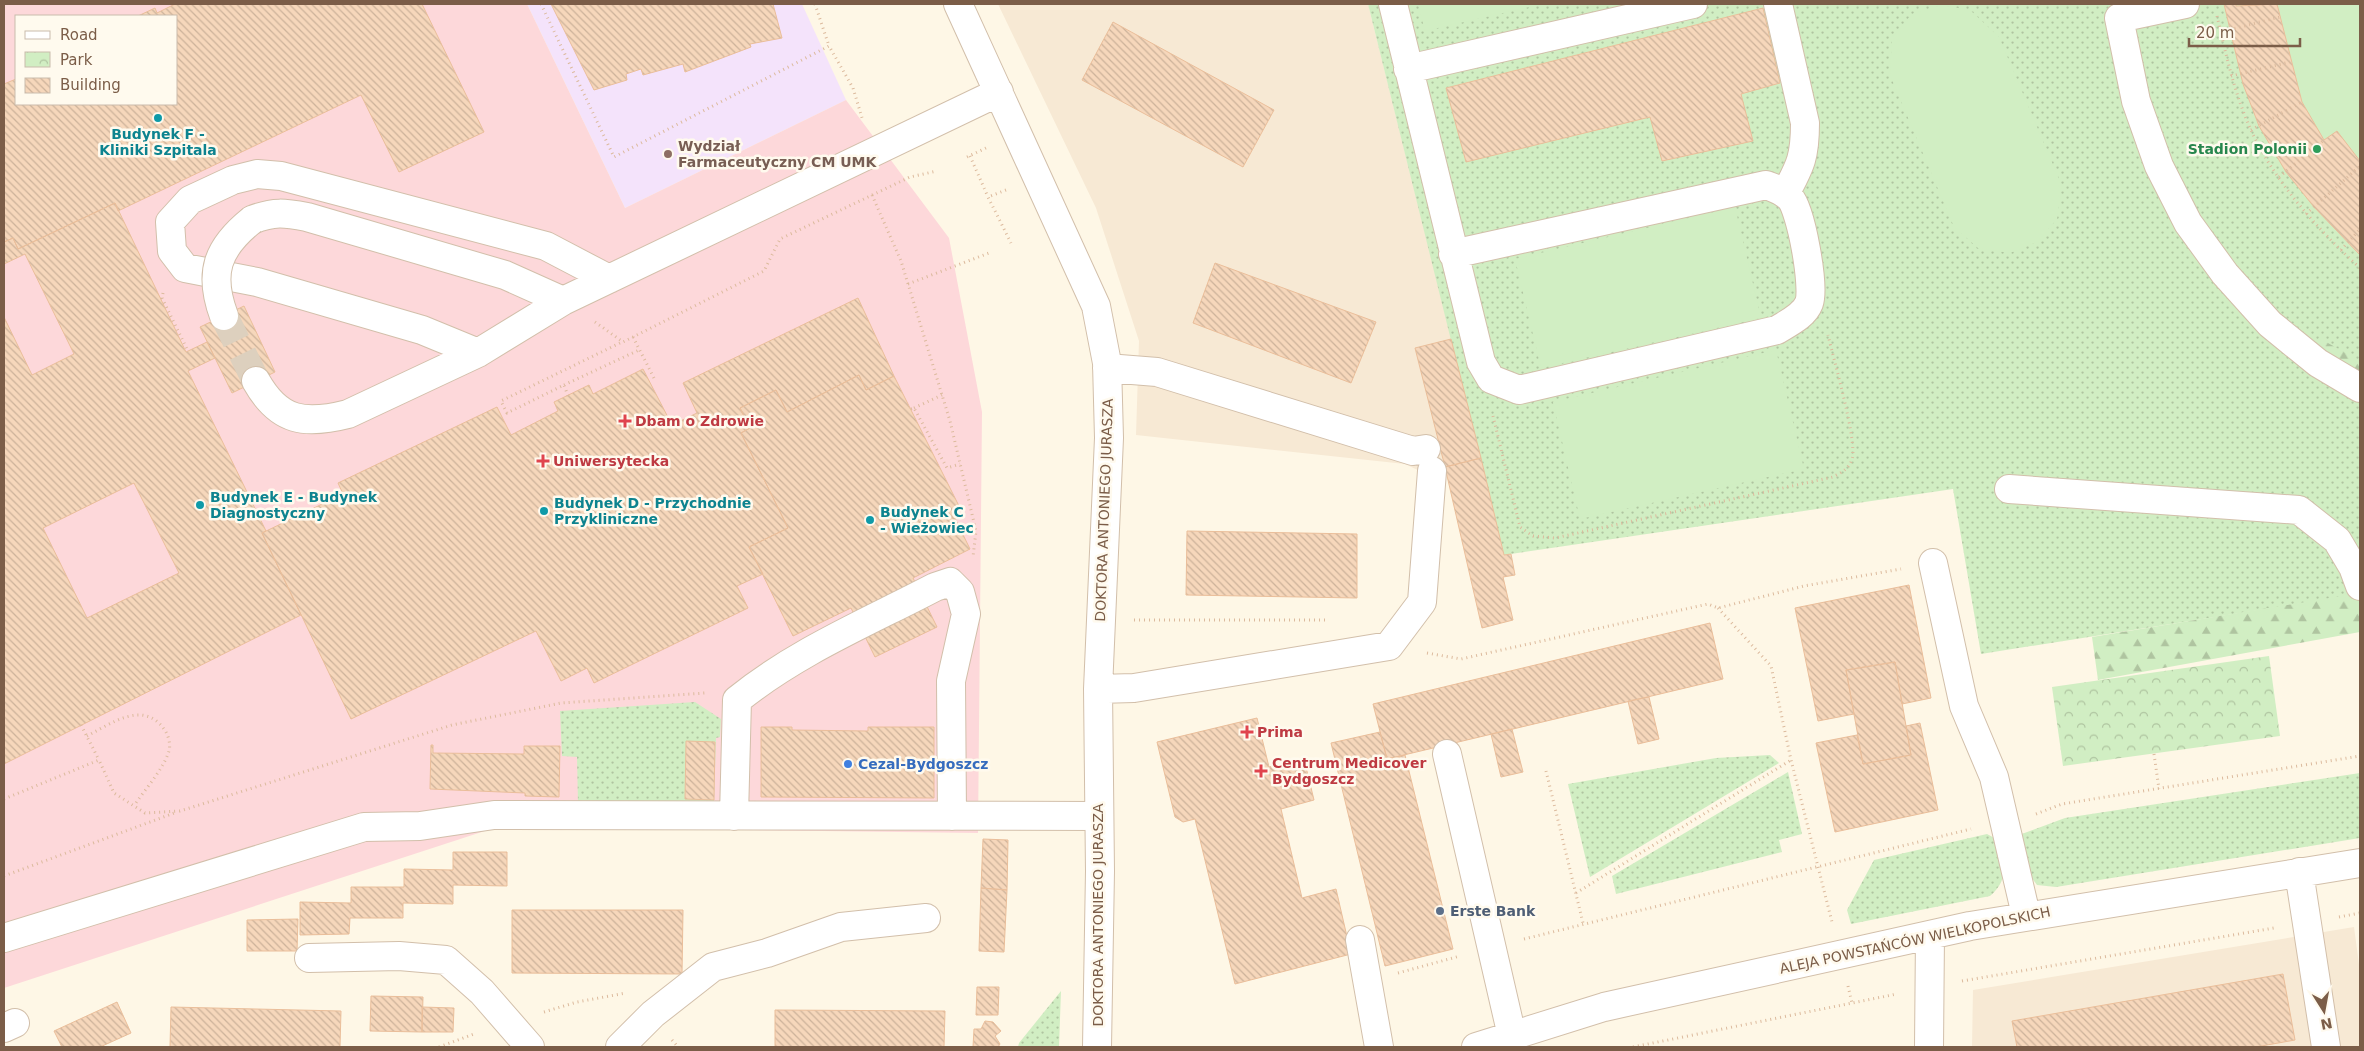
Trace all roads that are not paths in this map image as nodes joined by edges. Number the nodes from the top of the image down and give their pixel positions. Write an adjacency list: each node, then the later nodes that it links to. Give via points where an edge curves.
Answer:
1 (958, 4): 8 (street, DOKTORA ANTONIEGO JURASZA)
2 (1392, 4): 7 (street)
3 (1694, 4): 7 (street)
4 (1778, 4): 9 (street, via 1806,123 1801,166)
5 (2185, 4): 6 (street)
6 (2117, 11): 17 (street, via 2136,101 2159,166 2188,223 2225,274 2270,324 2318,363)
7 (1408, 69): 10 (street)
8 (1000, 92): 11 (street, via 799,186); 15 (street, DOKTORA ANTONIEGO JURASZA, via 1096,306)
9 (1784, 194): 10 (street, via 1766,185); 10 (street, via 1791,199 1798,213 1812,282 1808,305 1797,318 1777,330 1519,390 1491,379 1481,362)
10 (1454, 254)
11 (610, 280): 12 (street); 14 (street, via 546,246 281,176 257,174 233,180 190,200 170,222 172,251 185,268 256,282 413,327)
12 (563, 301): 13 (street, bridge, via 504,274 308,217 269,213 252,220 236,233 218,261 215,282); 14 (street)
13 (224, 316)
14 (478, 353): 16 (street, via 348,414 326,420 292,417 275,407)
15 (1107, 368): 21 (street, DOKTORA ANTONIEGO JURASZA, via 1109,438); 21 (street, via 1157,372 1413,451 1429,460 1422,602 1389,646 1134,688)
16 (256, 381)
17 (2360, 388)
18 (2009, 489): 20 (street, via 2299,510 2337,540)
19 (1932, 563): 28 (street, via 1964,706 1994,777)
20 (2360, 586)
21 (1098, 689): 25 (street, DOKTORA ANTONIEGO JURASZA)
22 (1447, 754): 34 (street)
23 (734, 816): 24 (street); 24 (street, via 737,700 764,678 804,654 950,582 960,592 966,614 951,681); 31 (street, via 494,815 420,826 364,827)
24 (952, 816): 25 (street)
25 (1098, 816): 37 (street, DOKTORA ANTONIEGO JURASZA)
26 (2360, 863): 27 (street, ALEJA POWSTAŃCÓW WIELKOPOLSKICH)
27 (2299, 872): 28 (street, ALEJA POWSTAŃCÓW WIELKOPOLSKICH); 41 (street)
28 (2026, 915): 30 (street, ALEJA POWSTAŃCÓW WIELKOPOLSKICH)
29 (926, 918): 36 (street, via 841,927 767,953 713,967 653,1014)
30 (1930, 935): 34 (street, ALEJA POWSTAŃCÓW WIELKOPOLSKICH, via 1604,1008); 40 (street)
31 (4, 938)
32 (1360, 940): 38 (street)
33 (309, 958): 35 (street, via 399,956 446,960 482,992)
34 (1512, 1036): 39 (street, ALEJA POWSTAŃCÓW WIELKOPOLSKICH)
35 (530, 1047)
36 (620, 1047)
37 (1097, 1047)
38 (1379, 1047)
39 (1476, 1047)
40 (1929, 1047)
41 (2326, 1047)

